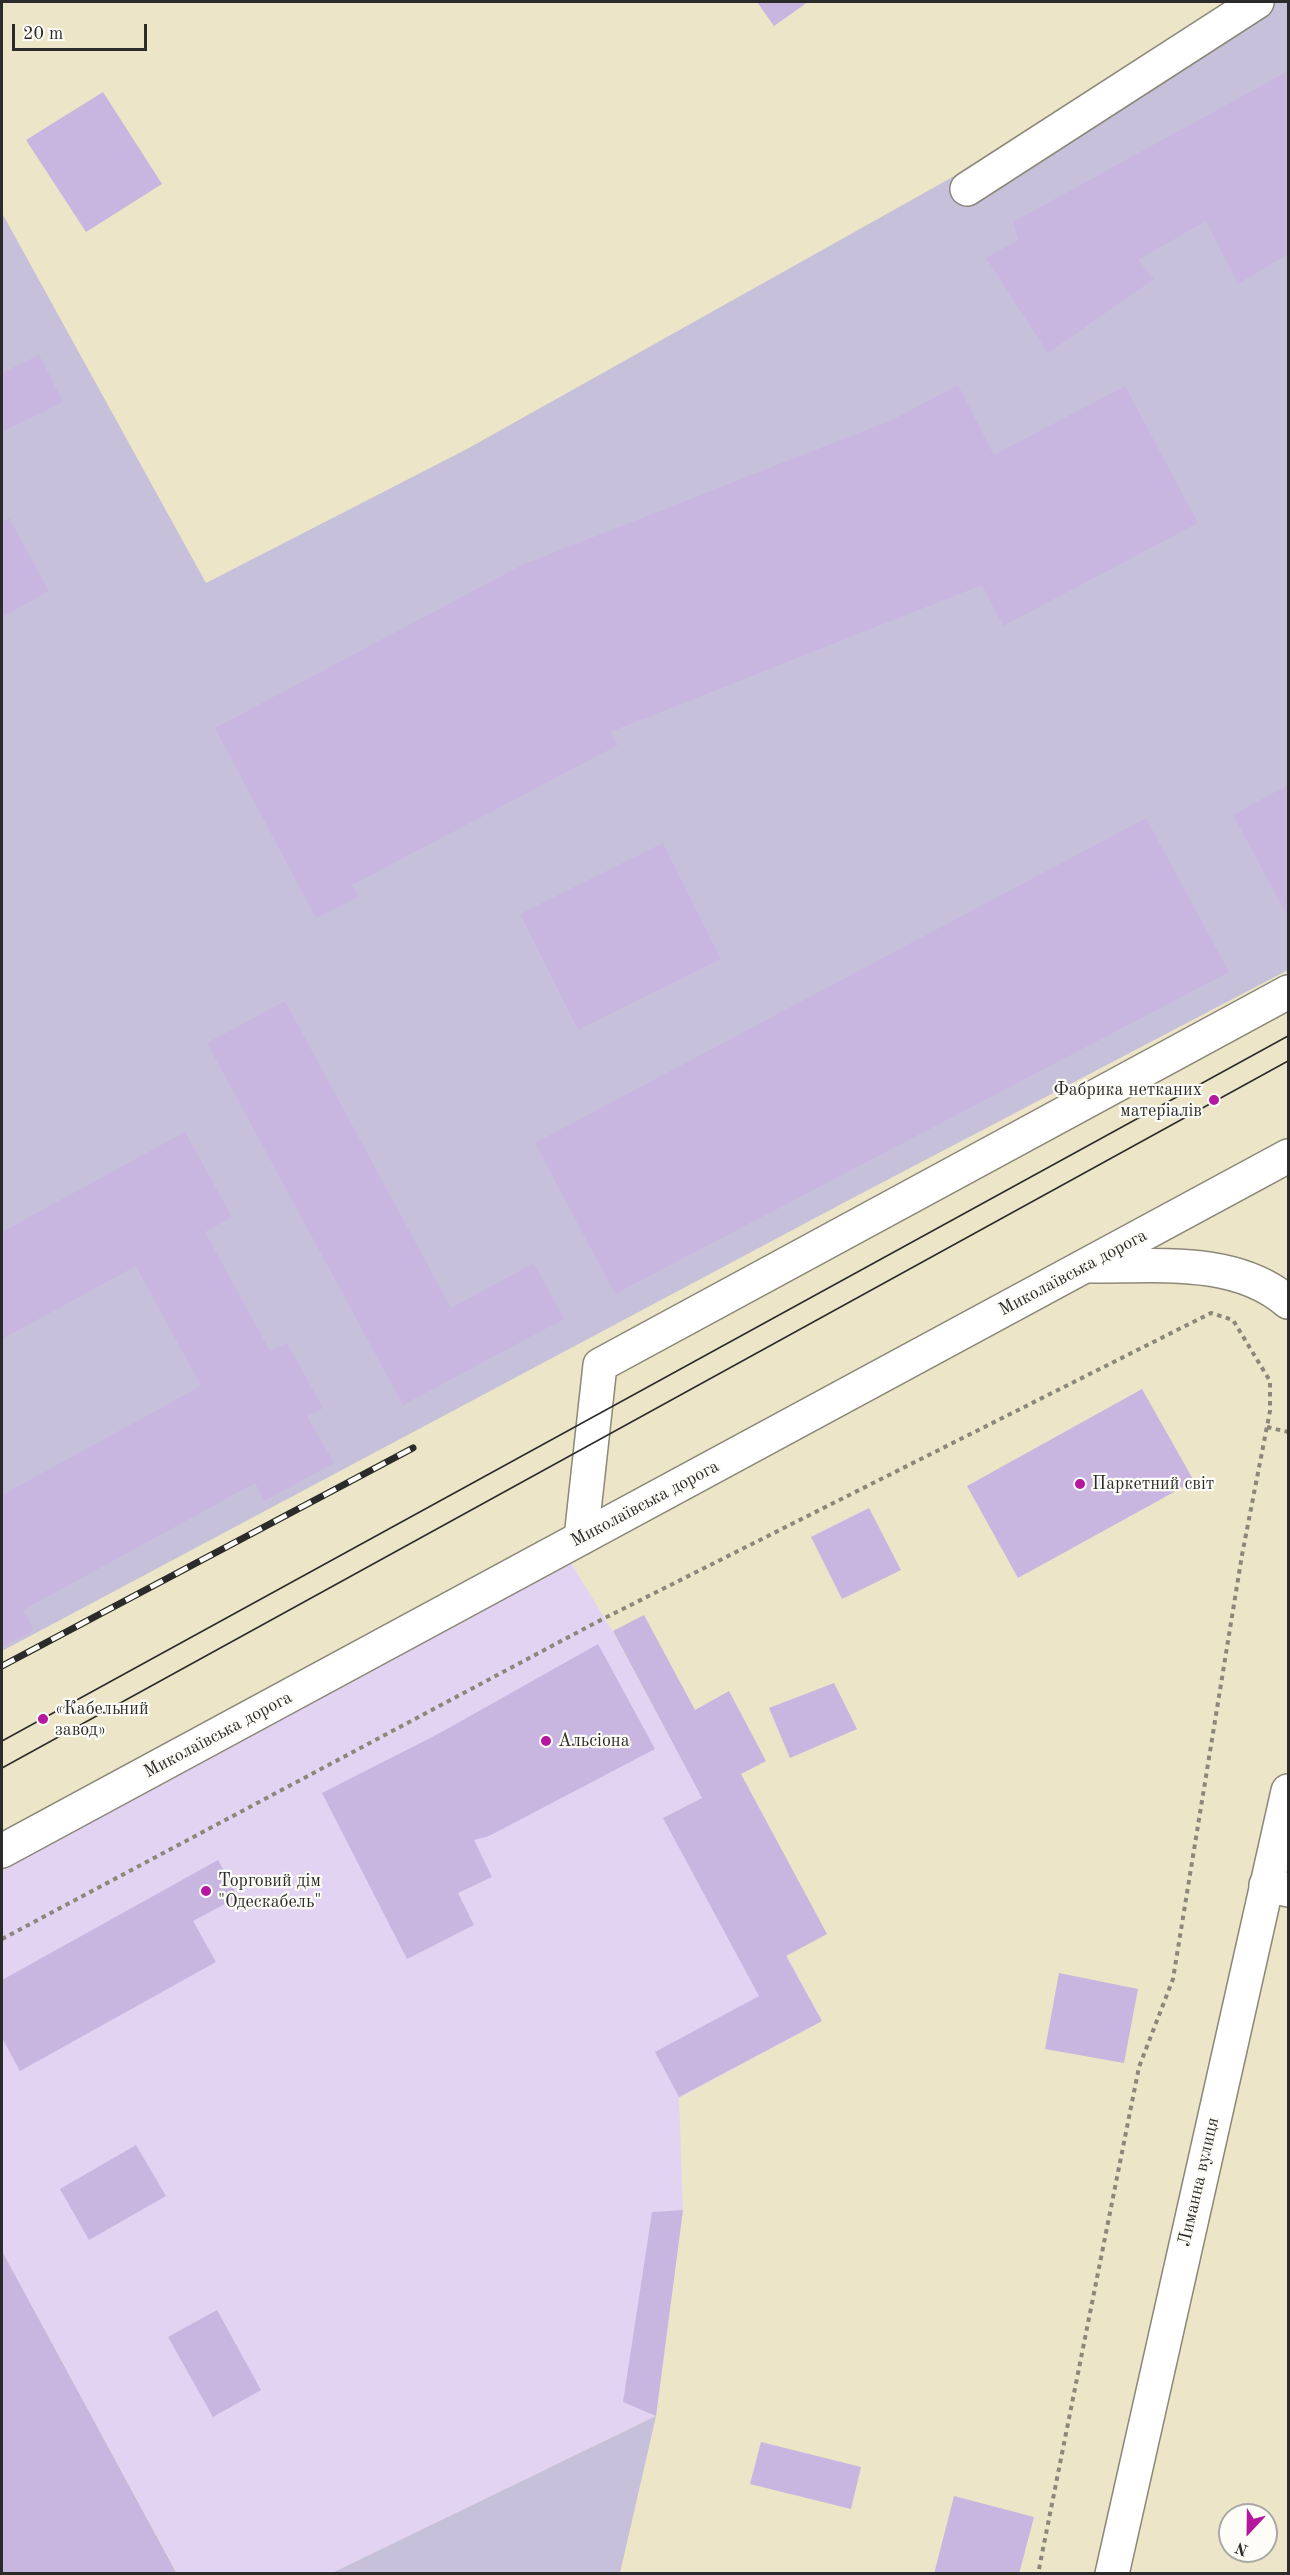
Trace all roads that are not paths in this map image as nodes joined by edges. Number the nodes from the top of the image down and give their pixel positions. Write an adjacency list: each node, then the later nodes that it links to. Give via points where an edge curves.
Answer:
1 (1257, 2): 2 (main road)
2 (967, 189)
3 (1286, 1000): 7 (main road, via 600,1365)
4 (1288, 1156): 5 (main road, Миколаївська дорога)
5 (1086, 1266): 6 (main road, via 1216,1268 1273,1288); 7 (main road, Миколаївська дорога)
6 (1288, 1302)
7 (581, 1538): 9 (main road, Миколаївська дорога)
8 (1288, 1791): 10 (main road, Лиманна вулиця)
9 (2, 1851)
10 (1277, 1888): 11 (main road, Лиманна вулиця)
11 (1112, 2574)

